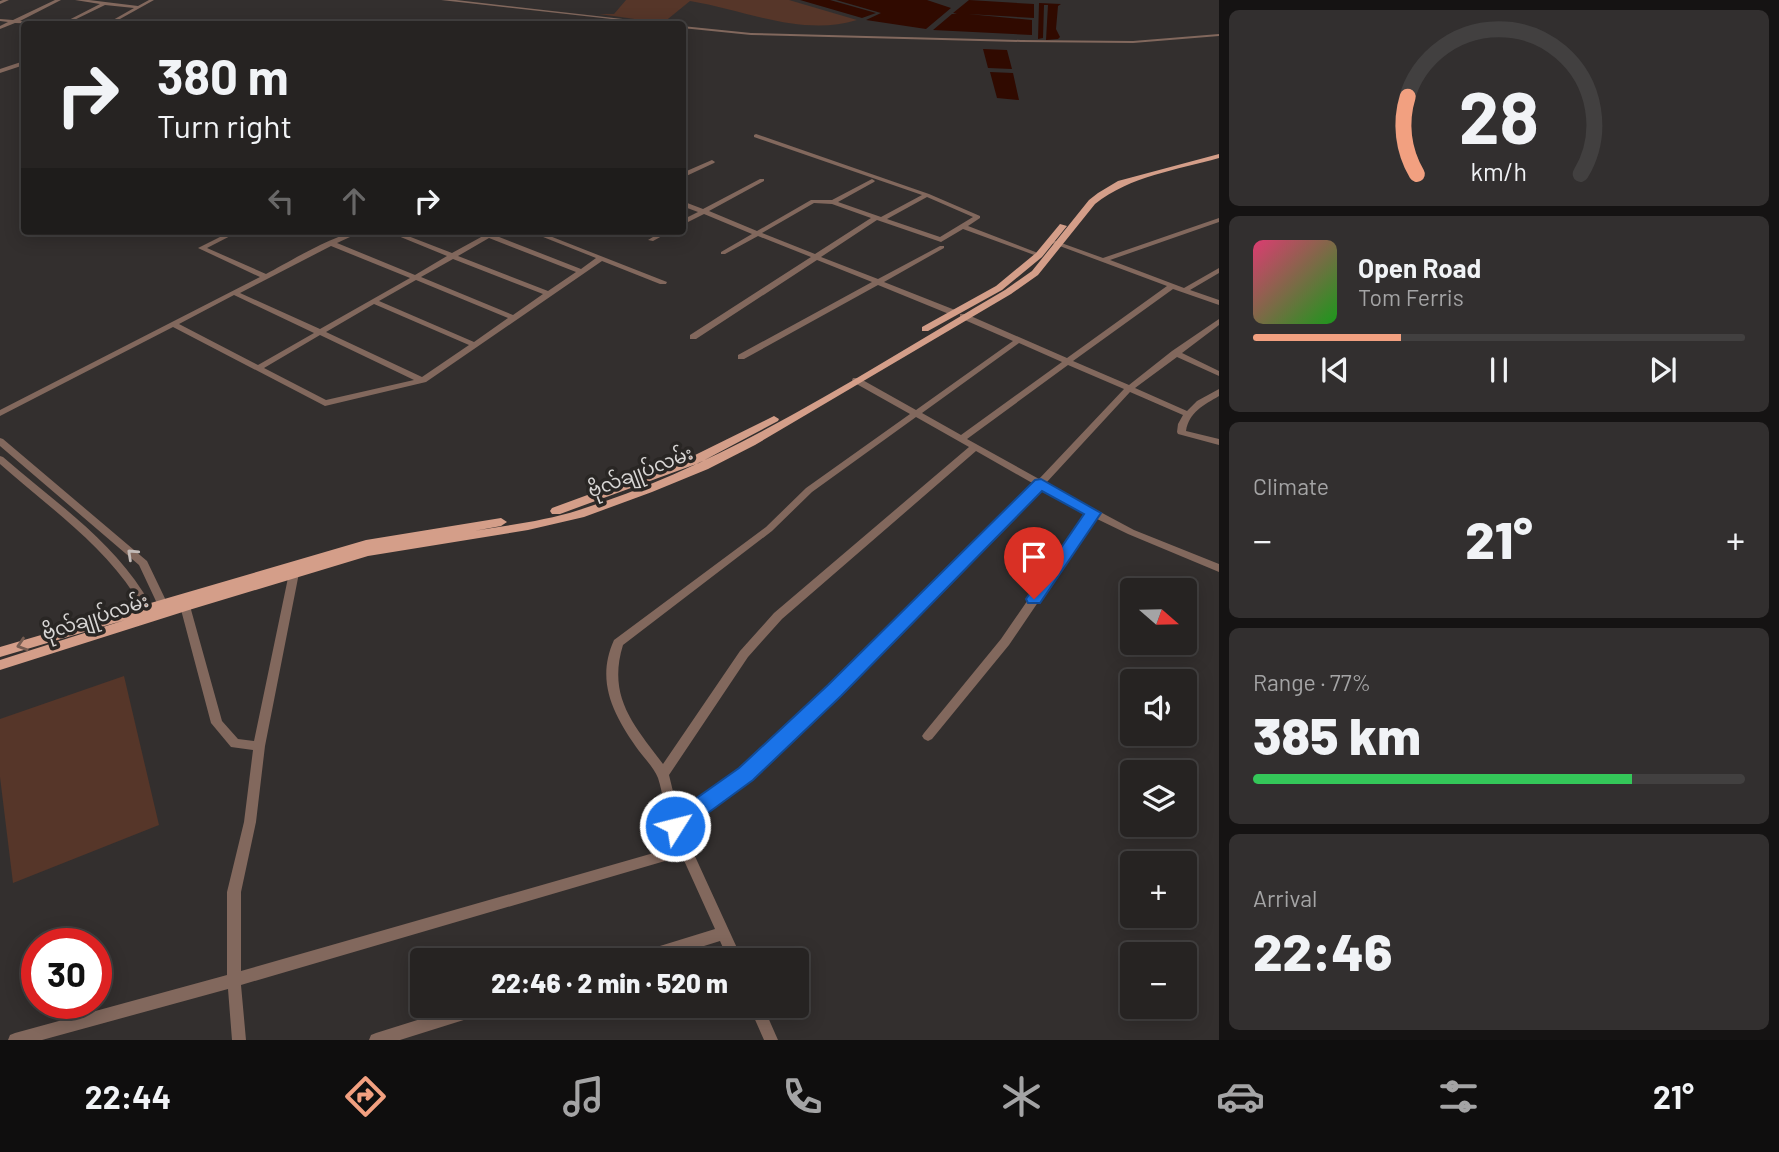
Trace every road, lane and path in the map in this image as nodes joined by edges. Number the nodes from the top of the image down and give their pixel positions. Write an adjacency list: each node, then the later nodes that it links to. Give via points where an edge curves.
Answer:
1 (7, 0): 7 (street)
2 (59, 0): 11 (street)
3 (77, 0): 8 (street)
4 (112, 0): 8 (street)
5 (152, 0): 9 (street)
6 (443, 0): 14 (street)
7 (0, 3)
8 (105, 4): 9 (street); 12 (street)
9 (139, 7): 13 (street)
10 (0, 20): 11 (street)
11 (15, 21): 15 (street); 17 (street)
12 (69, 21)
13 (113, 21)
14 (641, 21)
15 (21, 22)
16 (686, 27): 18 (street, via 751,34 1021,41 1133,42)
17 (0, 28)
18 (1219, 35)
19 (21, 64): 20 (street)
20 (0, 71)
21 (756, 136): 27 (street)
22 (1219, 153): 44 (main road, ဗိုလ်ချုပ်လမ်း, via 1112,188 1092,202)
23 (712, 162): 24 (street)
24 (686, 174)
25 (762, 180): 30 (street)
26 (872, 181): 28 (street)
27 (928, 195): 31 (street); 34 (street, via 978,217)
28 (833, 202): 31 (street); 35 (street, via 813,201)
29 (686, 205): 30 (street)
30 (704, 212): 33 (street); 35 (street)
31 (879, 219): 34 (street, via 941,240); 50 (street)
32 (1219, 220): 52 (street)
33 (686, 221)
34 (963, 227): 48 (street)
35 (757, 233): 47 (street); 50 (street)
36 (229, 235): 55 (street, via 201,248)
37 (350, 235): 45 (street)
38 (399, 235): 49 (street)
39 (489, 235): 49 (street)
40 (497, 235): 54 (street)
41 (541, 235): 51 (street)
42 (660, 235): 43 (street)
43 (651, 240)
44 (1055, 242): 48 (main road, ဗိုလ်ချုပ်လမ်း); 52 (street); 65 (main road, ဗိုလ်ချုပ်လမ်း, via 1035,273 1008,292)
45 (331, 243): 55 (street); 56 (street)
46 (942, 247): 58 (street)
47 (723, 253)
48 (1039, 255): 65 (main road, ဗိုလ်ချုပ်လမ်း)
49 (453, 256): 56 (street); 62 (street)
50 (815, 256): 58 (street); 70 (street)
51 (601, 258): 54 (street); 57 (street)
52 (1104, 260): 59 (street)
53 (1219, 270): 60 (street)
54 (580, 271): 62 (street)
55 (265, 276): 61 (street)
56 (415, 279): 63 (street); 66 (street)
57 (663, 282)
58 (878, 282): 65 (street); 74 (street)
59 (1173, 285): 60 (street); 75 (street)
60 (1185, 290): 64 (street)
61 (233, 292): 68 (street); 69 (street)
62 (550, 293): 66 (street)
63 (375, 302): 69 (street); 72 (street)
64 (1219, 303)
65 (957, 314): 71 (street); 79 (main road, ဗိုလ်ချုပ်လမ်း); 99 (main road, ဗိုလ်ချုပ်လမ်း, via 740,439 629,486 529,518 366,544)
66 (514, 318): 72 (street)
67 (1219, 321): 73 (street)
68 (173, 324): 76 (street); 82 (street)
69 (318, 332): 76 (street); 78 (street)
70 (693, 337)
71 (1019, 340): 75 (street); 83 (street)
72 (475, 345): 78 (street)
73 (1175, 353): 77 (street); 80 (street)
74 (741, 357)
75 (1068, 361): 80 (street); 85 (street)
76 (258, 368): 78 (street, via 326,402)
77 (1219, 374)
78 (423, 380)
79 (856, 380): 83 (street); 97 (main road, ဗိုလ်ချုပ်လမ်း, via 704,466 580,514 368,552)
80 (1129, 388): 84 (street); 92 (street)
81 (1219, 391): 84 (street)
82 (0, 413)
83 (917, 414): 85 (street); 105 (street, via 809,490 769,529 618,643 612,693)
84 (1187, 414): 87 (street, via 1181,432)
85 (961, 439): 88 (street)
86 (0, 440): 90 (street)
87 (1219, 442)
88 (975, 447): 92 (street); 105 (street, via 778,616 744,654)
89 (0, 459): 91 (street)
90 (36, 472): 91 (street); 93 (street)
91 (22, 479): 95 (street)
92 (1041, 484): 94 (street); 106 (street, via 835,691 746,774)
93 (76, 506): 95 (street); 99 (street, one-way to 93, via 142,563)
94 (1093, 513): 96 (street); 103 (street, via 1005,642)
95 (61, 514): 100 (street, via 123,570)
96 (1219, 568)
97 (294, 573): 98 (main road, ဗိုလ်ချုပ်လမ်း); 104 (street)
98 (185, 606): 99 (main road, ဗိုလ်ချုပ်လမ်း); 104 (street, via 217,723 235,744)
99 (165, 607): 100 (main road, ဗိုလ်ချုပ်လမ်း)
100 (149, 612): 101 (main road, ဗိုလ်ချုပ်လမ်း, one-way to 101); 102 (main road, ဗိုလ်ချုပ်လမ်း)
101 (0, 652)
102 (0, 666)
103 (928, 736)
104 (259, 746): 111 (street, via 250,822 234,892)
105 (663, 774): 106 (street)
106 (675, 826): 107 (street)
107 (686, 849): 108 (street); 111 (street)
108 (724, 933): 109 (street); 110 (street)
109 (676, 948)
110 (730, 948)
111 (234, 980): 114 (street); 115 (street)
112 (447, 1018): 116 (street)
113 (762, 1018): 117 (street)
114 (15, 1040)
115 (239, 1040)
116 (376, 1040)
117 (771, 1040)

